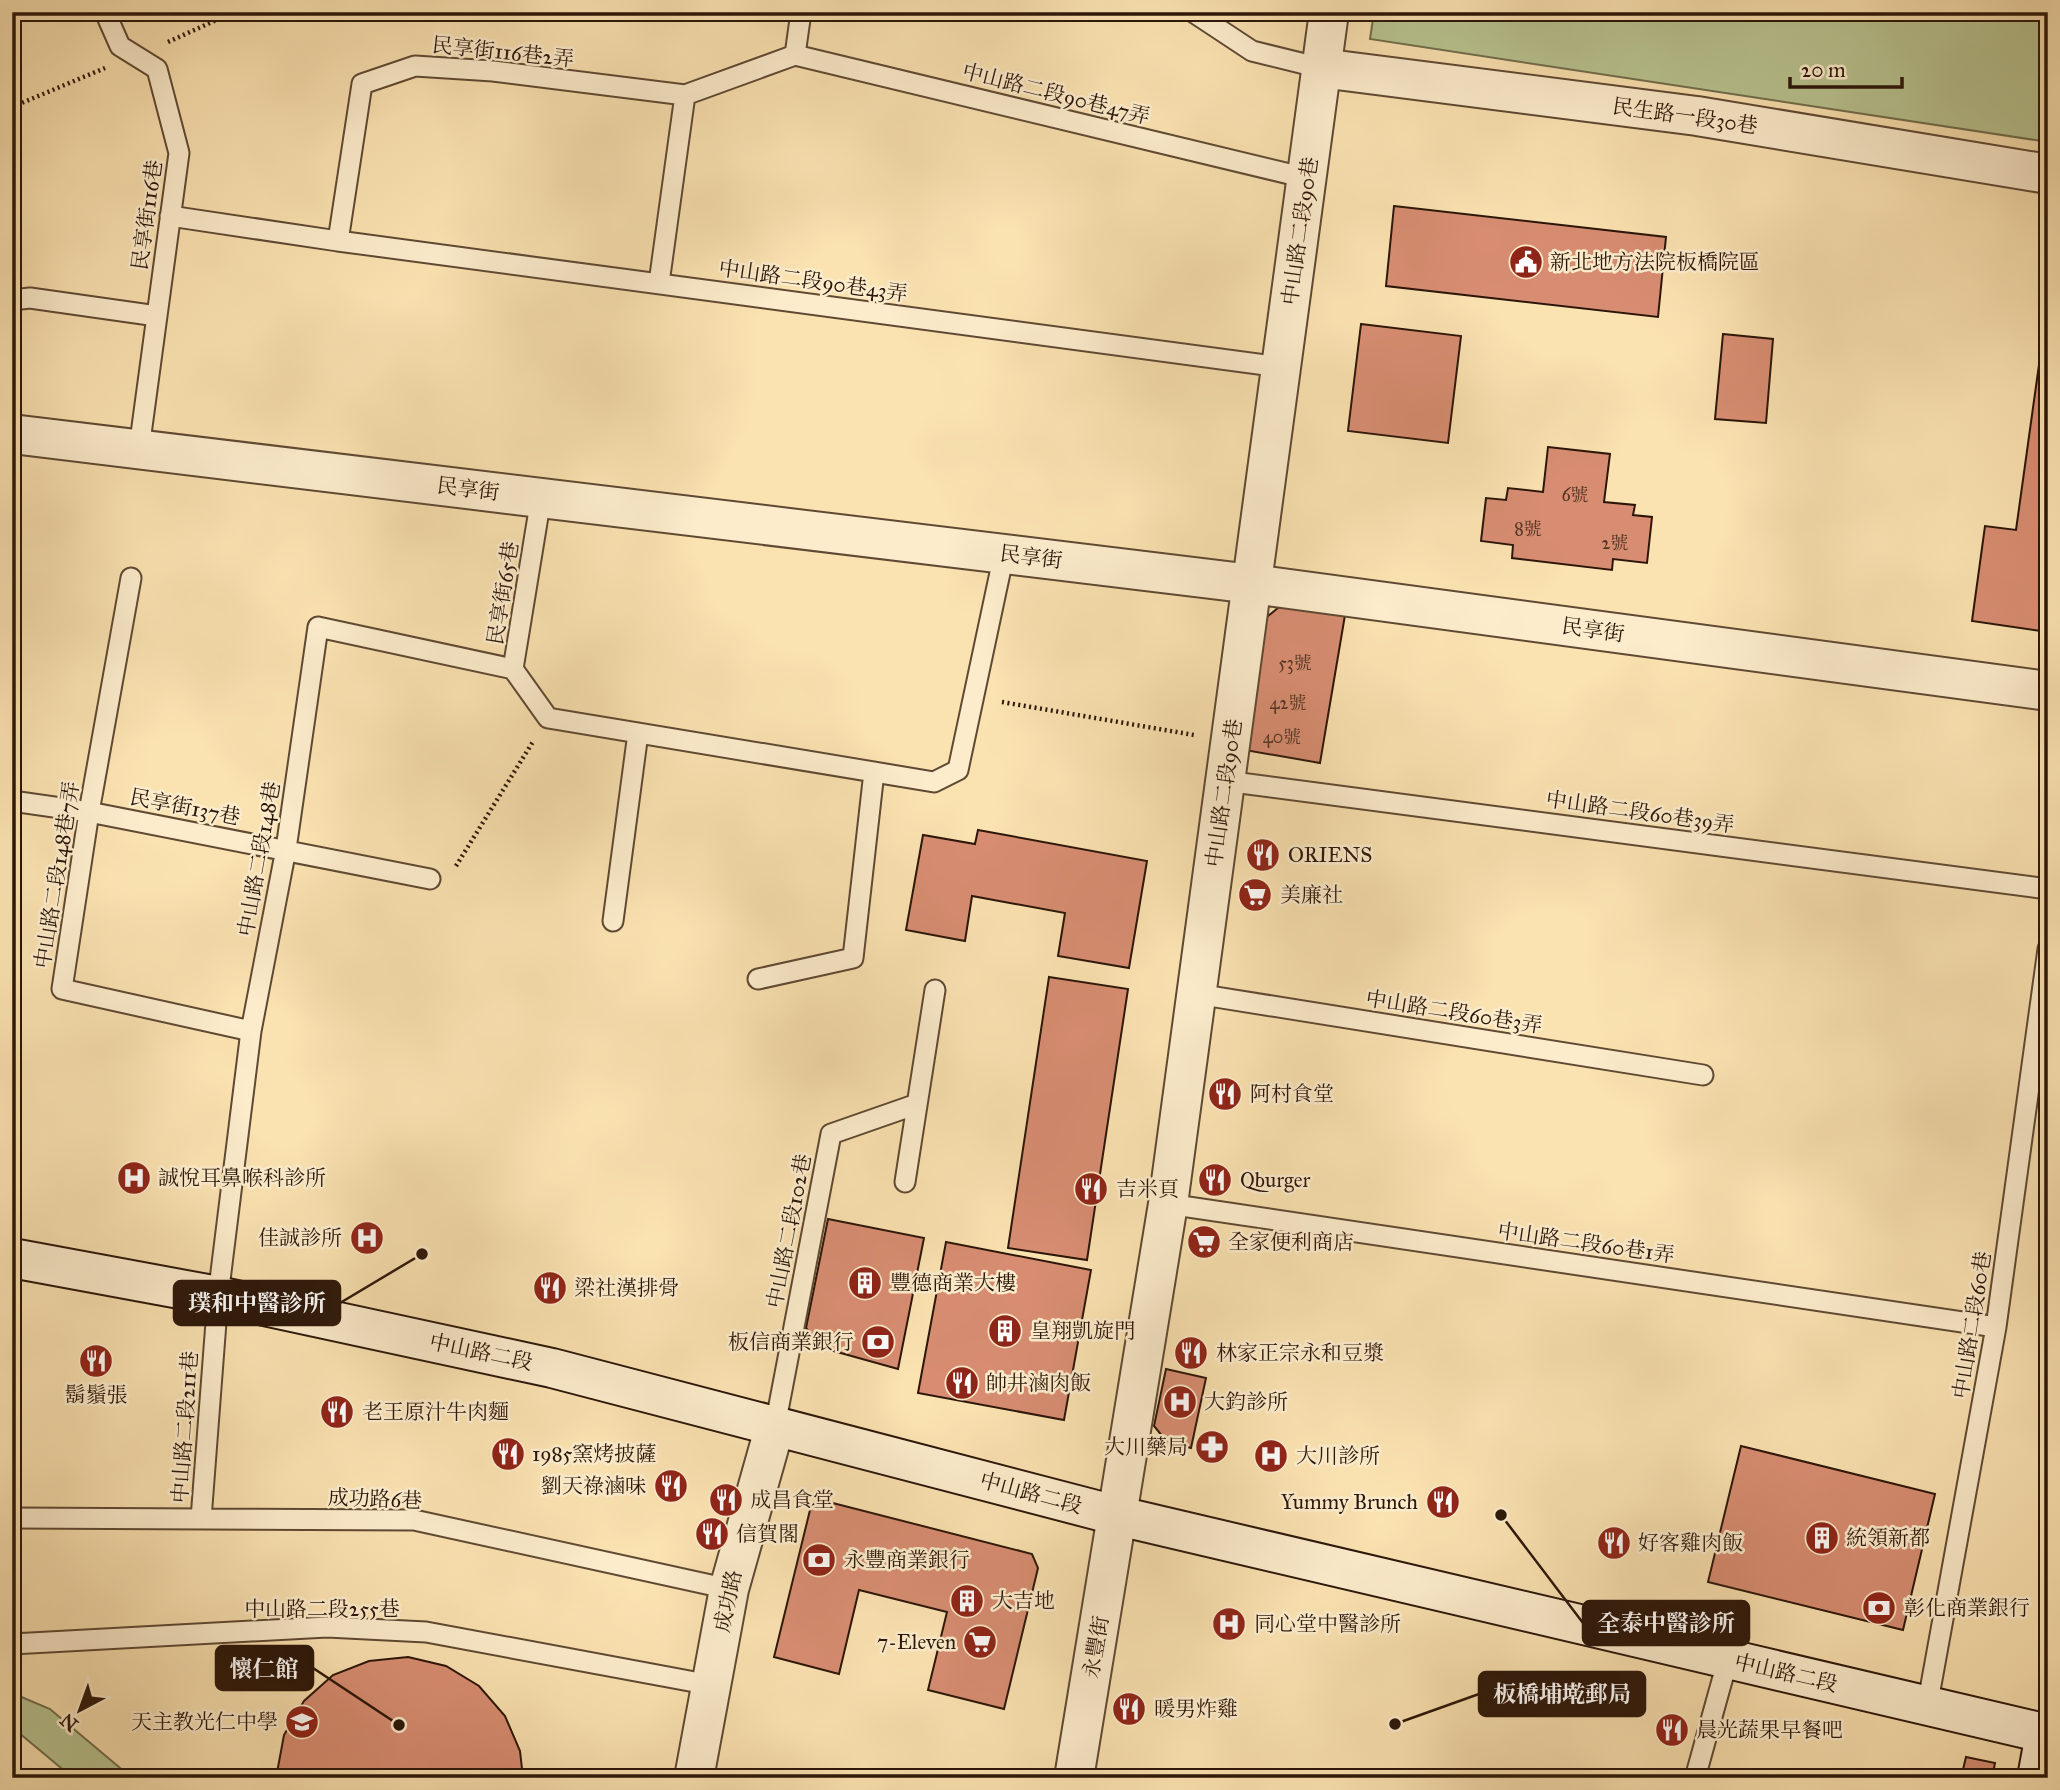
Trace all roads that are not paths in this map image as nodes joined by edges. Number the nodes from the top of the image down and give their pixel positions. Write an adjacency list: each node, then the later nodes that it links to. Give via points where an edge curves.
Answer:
1 (105, 12): 10 (lane, 民享街116巷, via 120,46 157,69 179,153)
2 (801, 12): 5 (lane)
3 (1194, 12): 6 (lane, via 1252,51)
4 (1329, 12): 6 (street, 中山路二段90巷)
5 (795, 55): 7 (lane, 民享街116巷2弄); 9 (lane, 中山路二段90巷47弄)
6 (1321, 68): 8 (street, 民生路一段30巷, via 1697,116); 9 (street, 中山路二段90巷)
7 (685, 95): 11 (lane, 民享街116巷2弄, via 415,66 362,84); 12 (lane)
8 (2048, 174)
9 (1307, 178): 15 (street, 中山路二段90巷)
10 (170, 216): 11 (lane); 14 (lane, 民享街116巷)
11 (338, 241): 12 (lane, 中山路二段90巷43弄)
12 (659, 284): 15 (lane, 中山路二段90巷43弄)
13 (12, 300): 14 (lane, via 30,298)
14 (157, 316): 17 (lane, 民享街116巷)
15 (1281, 367): 21 (street, 中山路二段90巷)
16 (12, 434): 17 (street, 民享街)
17 (139, 449): 18 (street, 民享街)
18 (541, 498): 19 (street, 民享街); 22 (lane, 民享街65巷)
19 (1004, 554): 21 (street, 民享街); 25 (lane, via 958,770 934,782)
20 (131, 578): 28 (lane, 中山路二段148巷7弄)
21 (1252, 584): 23 (street, 民享街); 26 (street, 中山路二段90巷)
22 (513, 669): 24 (lane, 民享街65巷, via 548,718); 29 (lane, 中山路二段148巷, via 318,627)
23 (2048, 691)
24 (638, 733): 25 (lane); 32 (lane)
25 (874, 772): 34 (lane, via 853,958)
26 (1225, 781): 31 (lane, 中山路二段60巷39弄); 36 (street, 中山路二段90巷)
27 (12, 801): 28 (lane, 民享街137巷)
28 (89, 812): 29 (lane, 民享街137巷); 37 (lane, 中山路二段148巷7弄, via 62,989)
29 (286, 849): 30 (lane, 民享街137巷); 37 (lane, 中山路二段148巷)
30 (430, 879)
31 (2048, 889)
32 (613, 920)
33 (2048, 949): 44 (lane, 中山路二段60巷)
34 (758, 979)
35 (935, 990): 39 (lane)
36 (1197, 994): 38 (lane, 中山路二段60巷3弄); 41 (street, 中山路二段90巷)
37 (251, 1031): 43 (lane, 中山路二段148巷)
38 (1703, 1075)
39 (917, 1104): 40 (lane); 45 (lane, 中山路二段102巷, via 831,1134)
40 (905, 1182)
41 (1168, 1204): 44 (lane, 中山路二段60巷1弄); 46 (street, 中山路二段90巷)
42 (12, 1258): 43 (street, 中山路二段)
43 (218, 1296): 45 (street, 中山路二段, via 552,1368); 48 (lane, 中山路二段211巷)
44 (1996, 1327): 53 (lane, 中山路二段60巷)
45 (775, 1426): 46 (street, 中山路二段); 49 (street, 成功路)
46 (1119, 1516): 51 (street, 中山路二段); 56 (street, 永豐街)
47 (12, 1518): 48 (lane, 成功路6巷)
48 (201, 1519): 49 (lane, 成功路6巷, via 414,1520)
49 (729, 1589): 52 (street, 成功路)
50 (12, 1644): 52 (lane, 中山路二段255巷, via 327,1627 426,1632)
51 (1728, 1659): 53 (street, 中山路二段); 57 (lane)
52 (711, 1685): 55 (street, 成功路)
53 (1927, 1707): 54 (street, 中山路二段)
54 (2046, 1734): 58 (street)
55 (694, 1778)
56 (1074, 1778)
57 (1695, 1778)
58 (2038, 1778)

